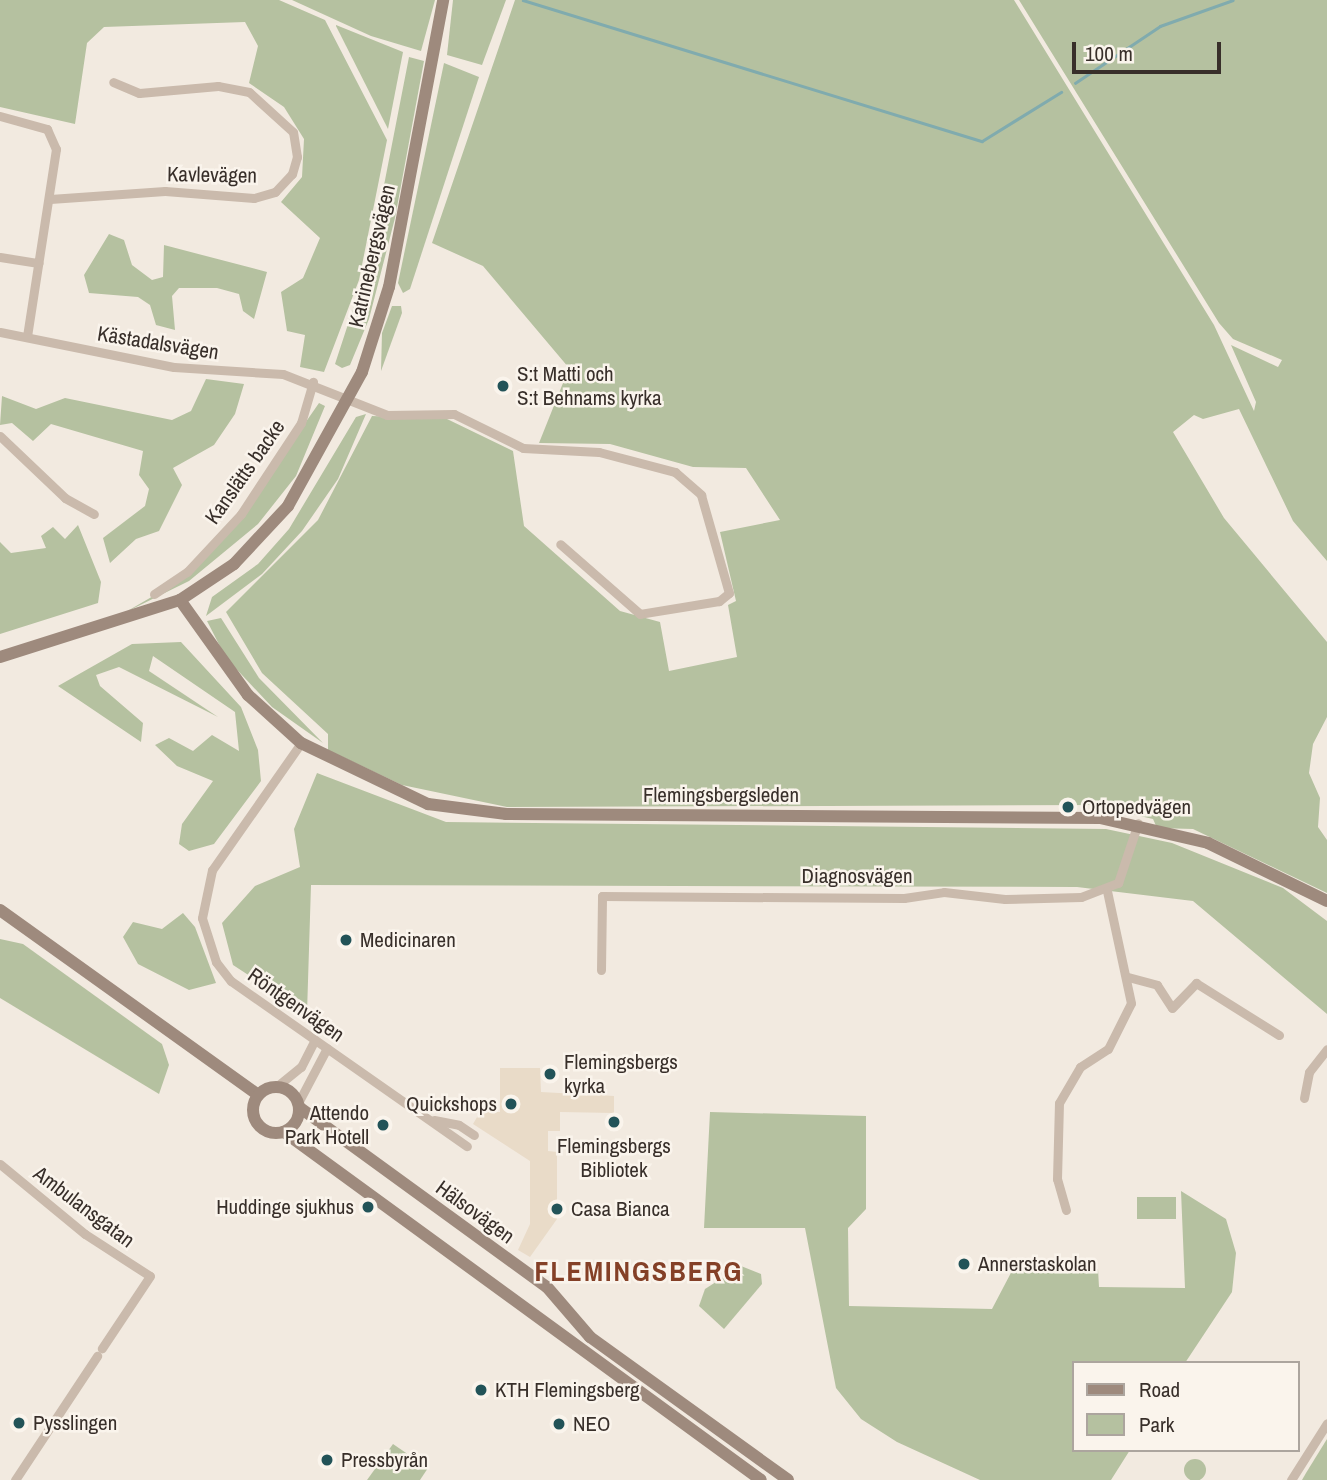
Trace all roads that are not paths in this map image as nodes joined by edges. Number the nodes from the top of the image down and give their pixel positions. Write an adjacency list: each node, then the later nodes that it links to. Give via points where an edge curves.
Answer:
1 (443, 0): 10 (street, Katrinebergsvägen, via 389,287)
2 (113, 82): 4 (street, Kavlevägen, via 139,93 218,86 248,92 292,132 297,157 292,174 275,191 254,198 165,191)
3 (0, 116): 4 (street, via 35,122 53,138)
4 (50, 199): 6 (street)
5 (0, 257): 6 (street)
6 (39, 263): 8 (street)
7 (0, 332): 8 (street, Kästadalsvägen)
8 (27, 336): 9 (street, Kästadalsvägen, via 152,364 266,371)
9 (313, 382): 10 (street, Kästadalsvägen); 14 (street, Kanslätts backe, via 300,424 241,514 203,557)
10 (350, 398): 13 (street, Kästadalsvägen, via 393,416 454,414 515,446 600,452 693,483 729,590 719,601 640,614); 15 (street, Katrinebergsvägen, via 288,506 233,564)
11 (0, 436): 12 (street, via 65,498)
12 (94, 514)
13 (560, 544)
14 (154, 594)
15 (180, 600): 16 (street, Katrinebergsvägen); 17 (street, Flemingsbergsleden, via 248,695)
16 (0, 657)
17 (300, 743): 18 (street, Flemingsbergsleden, via 349,771 428,804 506,814 1066,815); 25 (street, Röntgenvägen, via 212,870 202,918 216,962 230,981)
18 (1138, 822): 19 (street, via 1127,871); 20 (street, Flemingsbergsleden, via 1258,863)
19 (1107, 891): 22 (street, Diagnosvägen, via 1057,899 944,891 904,898 602,896); 23 (street)
20 (1327, 901)
21 (0, 910): 29 (street)
22 (601, 970)
23 (1128, 977): 24 (street, via 1157,985 1172,1008 1196,983); 37 (street, via 1131,1003 1122,1029 1108,1049 1080,1067 1059,1103 1057,1178)
24 (1279, 1035)
25 (315, 1040): 26 (street, Röntgenvägen); 28 (street, via 300,1067)
26 (327, 1048): 31 (street); 32 (street, Röntgenvägen)
27 (1327, 1049): 30 (street, via 1310,1072)
28 (276, 1087): 29 (street); 31 (street)
29 (258, 1095): 33 (street, via 253,1114 259,1126)
30 (1304, 1098)
31 (299, 1105): 33 (street, via 294,1125); 41 (street, Hälsovägen, via 547,1287 590,1337)
32 (429, 1119): 34 (street, Röntgenvägen, via 459,1125); 35 (street, Röntgenvägen)
33 (284, 1132): 40 (street)
34 (474, 1135)
35 (467, 1146)
36 (0, 1164): 39 (street, Ambulansgatan, via 85,1234 149,1276)
37 (1066, 1210)
38 (1327, 1423): 42 (street)
39 (15, 1480)
40 (761, 1480)
41 (788, 1480)
42 (1291, 1480)

